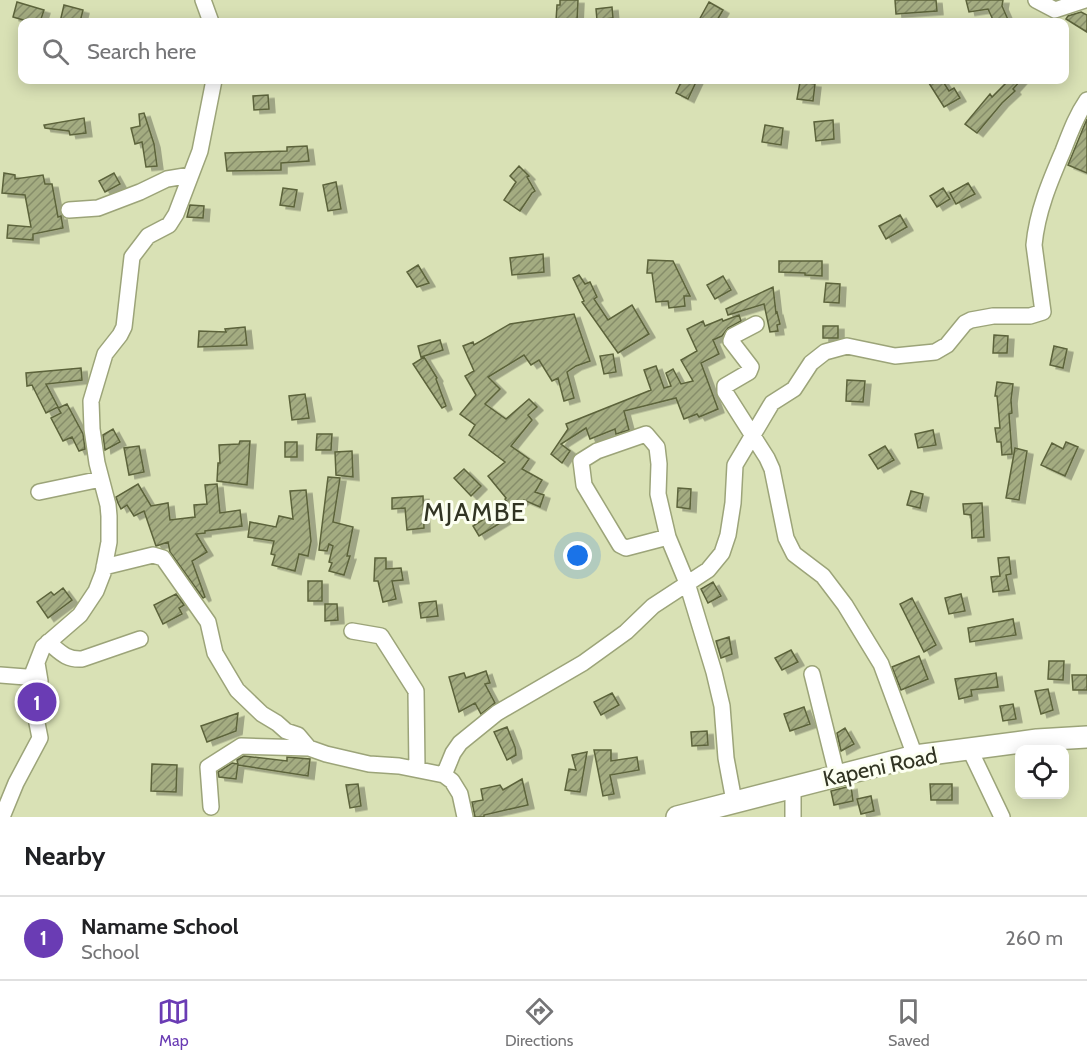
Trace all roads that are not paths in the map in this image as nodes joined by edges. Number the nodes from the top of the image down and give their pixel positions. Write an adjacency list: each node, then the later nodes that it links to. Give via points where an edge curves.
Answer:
1 (203, 0): 4 (street)
2 (1036, 0): 3 (street, via 1055,10)
3 (1085, 0)
4 (210, 18)
5 (213, 84): 7 (street, via 204,136)
6 (1087, 100): 10 (street, via 1077,115 1045,194 1035,236 1043,312 971,320 935,352 895,356 847,346 825,352 811,363 794,389 772,403)
7 (191, 175): 8 (street, via 167,179 98,208); 11 (street, via 171,222 148,236 132,257 123,327 105,354 91,401 93,442)
8 (69, 210)
9 (756, 324): 10 (street, via 733,336 731,341 751,367 725,386)
10 (752, 436): 15 (street, via 734,470 726,544 708,570); 25 (street, via 772,469 786,538 794,554 823,576 882,664)
11 (101, 478): 12 (street); 14 (street, via 109,516)
12 (39, 492)
13 (668, 537): 13 (street, via 658,494 657,447 646,434 597,451 581,461 584,485 620,545 626,548); 15 (street)
14 (104, 567): 18 (street, via 96,591 80,615); 23 (street, via 153,555 163,558 208,622 215,653 237,690 262,714 298,735)
15 (687, 583): 27 (street, via 653,606 608,646 497,713 456,748); 30 (street, via 722,706)
16 (352, 631): 26 (street, via 381,636 416,691)
17 (140, 639): 18 (street, via 75,660 64,657)
18 (48, 642): 19 (street)
19 (37, 663): 21 (street, via 30,677); 32 (street, via 40,681 35,713 40,738)
20 (812, 674): 28 (street)
21 (0, 675)
22 (1087, 737): 24 (main road, Kapeni Road)
23 (309, 748): 26 (street, via 345,759); 31 (street, via 241,746 208,767)
24 (970, 750): 25 (main road, Kapeni Road); 36 (street)
25 (915, 756): 28 (main road, Kapeni Road)
26 (417, 769): 27 (street)
27 (444, 775): 33 (street, via 460,794)
28 (837, 775): 29 (main road, Kapeni Road)
29 (793, 786): 30 (main road, Kapeni Road); 35 (street)
30 (734, 801): 34 (main road, Kapeni Road)
31 (211, 807)
32 (2, 817)
33 (465, 817)
34 (677, 817)
35 (793, 817)
36 (1002, 817)

